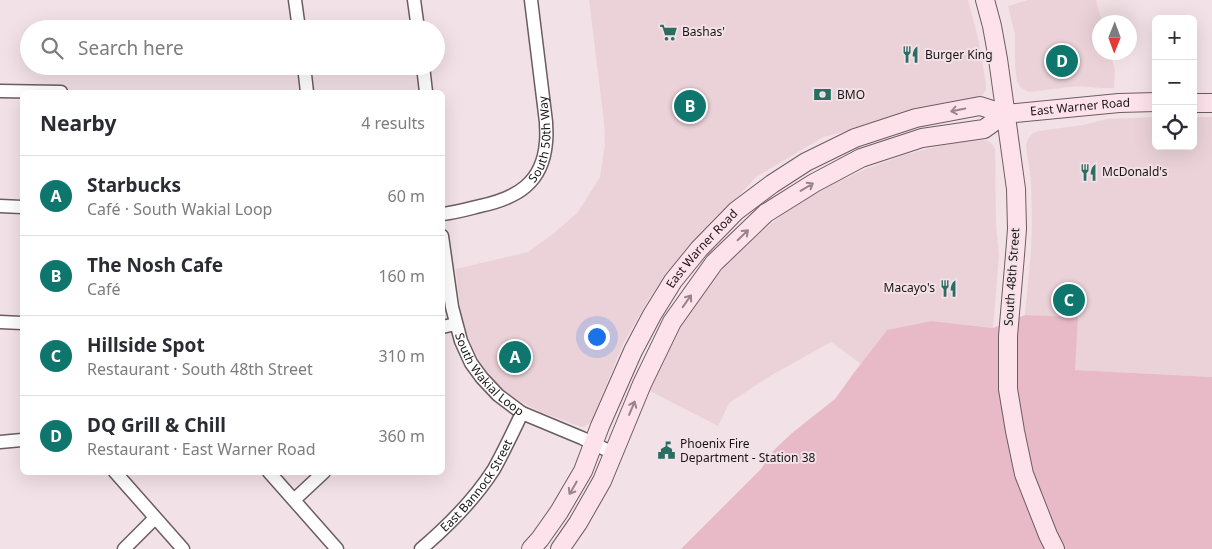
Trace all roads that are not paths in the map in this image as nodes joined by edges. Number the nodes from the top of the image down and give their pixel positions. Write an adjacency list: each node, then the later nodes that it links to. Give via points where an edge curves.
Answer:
1 (295, 0): 5 (street)
2 (414, 0): 6 (street)
3 (531, 0): 19 (street, South 50th Way, via 546,122 543,161 535,177 512,196)
4 (985, 0): 16 (main road, South 48th Street)
5 (298, 20)
6 (417, 20)
7 (305, 75): 9 (street)
8 (424, 75): 10 (street)
9 (307, 90)
10 (426, 90)
11 (0, 91): 12 (street)
12 (20, 91)
13 (1152, 102): 16 (main road, East Warner Road)
14 (1197, 102): 15 (main road)
15 (1212, 103)
16 (1006, 114): 25 (main road, East Warner Road, one-way to 25, via 980,106 916,118 855,138 806,162 736,211 699,249 673,281); 26 (main road, East Warner Road, one-way to 16, via 672,322 714,263 766,212 861,158 922,138 984,129); 43 (main road, South 48th Street, via 1016,189 1017,229 1008,336 1008,389 1024,474)
17 (0, 206): 18 (street)
18 (20, 207)
19 (445, 214)
20 (445, 257): 23 (street, South Wakial Loop)
21 (0, 322): 22 (street)
22 (20, 323)
23 (456, 324): 24 (street); 27 (street, South Wakial Loop, via 471,363 498,395)
24 (445, 326)
25 (642, 335): 26 (main road); 30 (main road, East Warner Road)
26 (662, 343): 31 (main road, East Warner Road, one-way to 26)
27 (522, 414): 30 (street, South Wakial Loop); 40 (street, East Bannock Street, via 476,494)
28 (20, 440): 29 (street)
29 (0, 442)
30 (594, 444): 31 (street, South Wakial Loop); 41 (main road, East Warner Road, one-way to 41, via 583,471 559,512)
31 (613, 453): 42 (main road, East Warner Road, via 602,480)
32 (118, 475): 36 (street)
33 (272, 475): 35 (street)
34 (321, 475): 35 (street)
35 (294, 500): 39 (street)
36 (155, 518): 37 (street); 38 (street)
37 (124, 549)
38 (182, 549)
39 (336, 549)
40 (421, 549)
41 (531, 549)
42 (560, 549)
43 (1055, 549)

